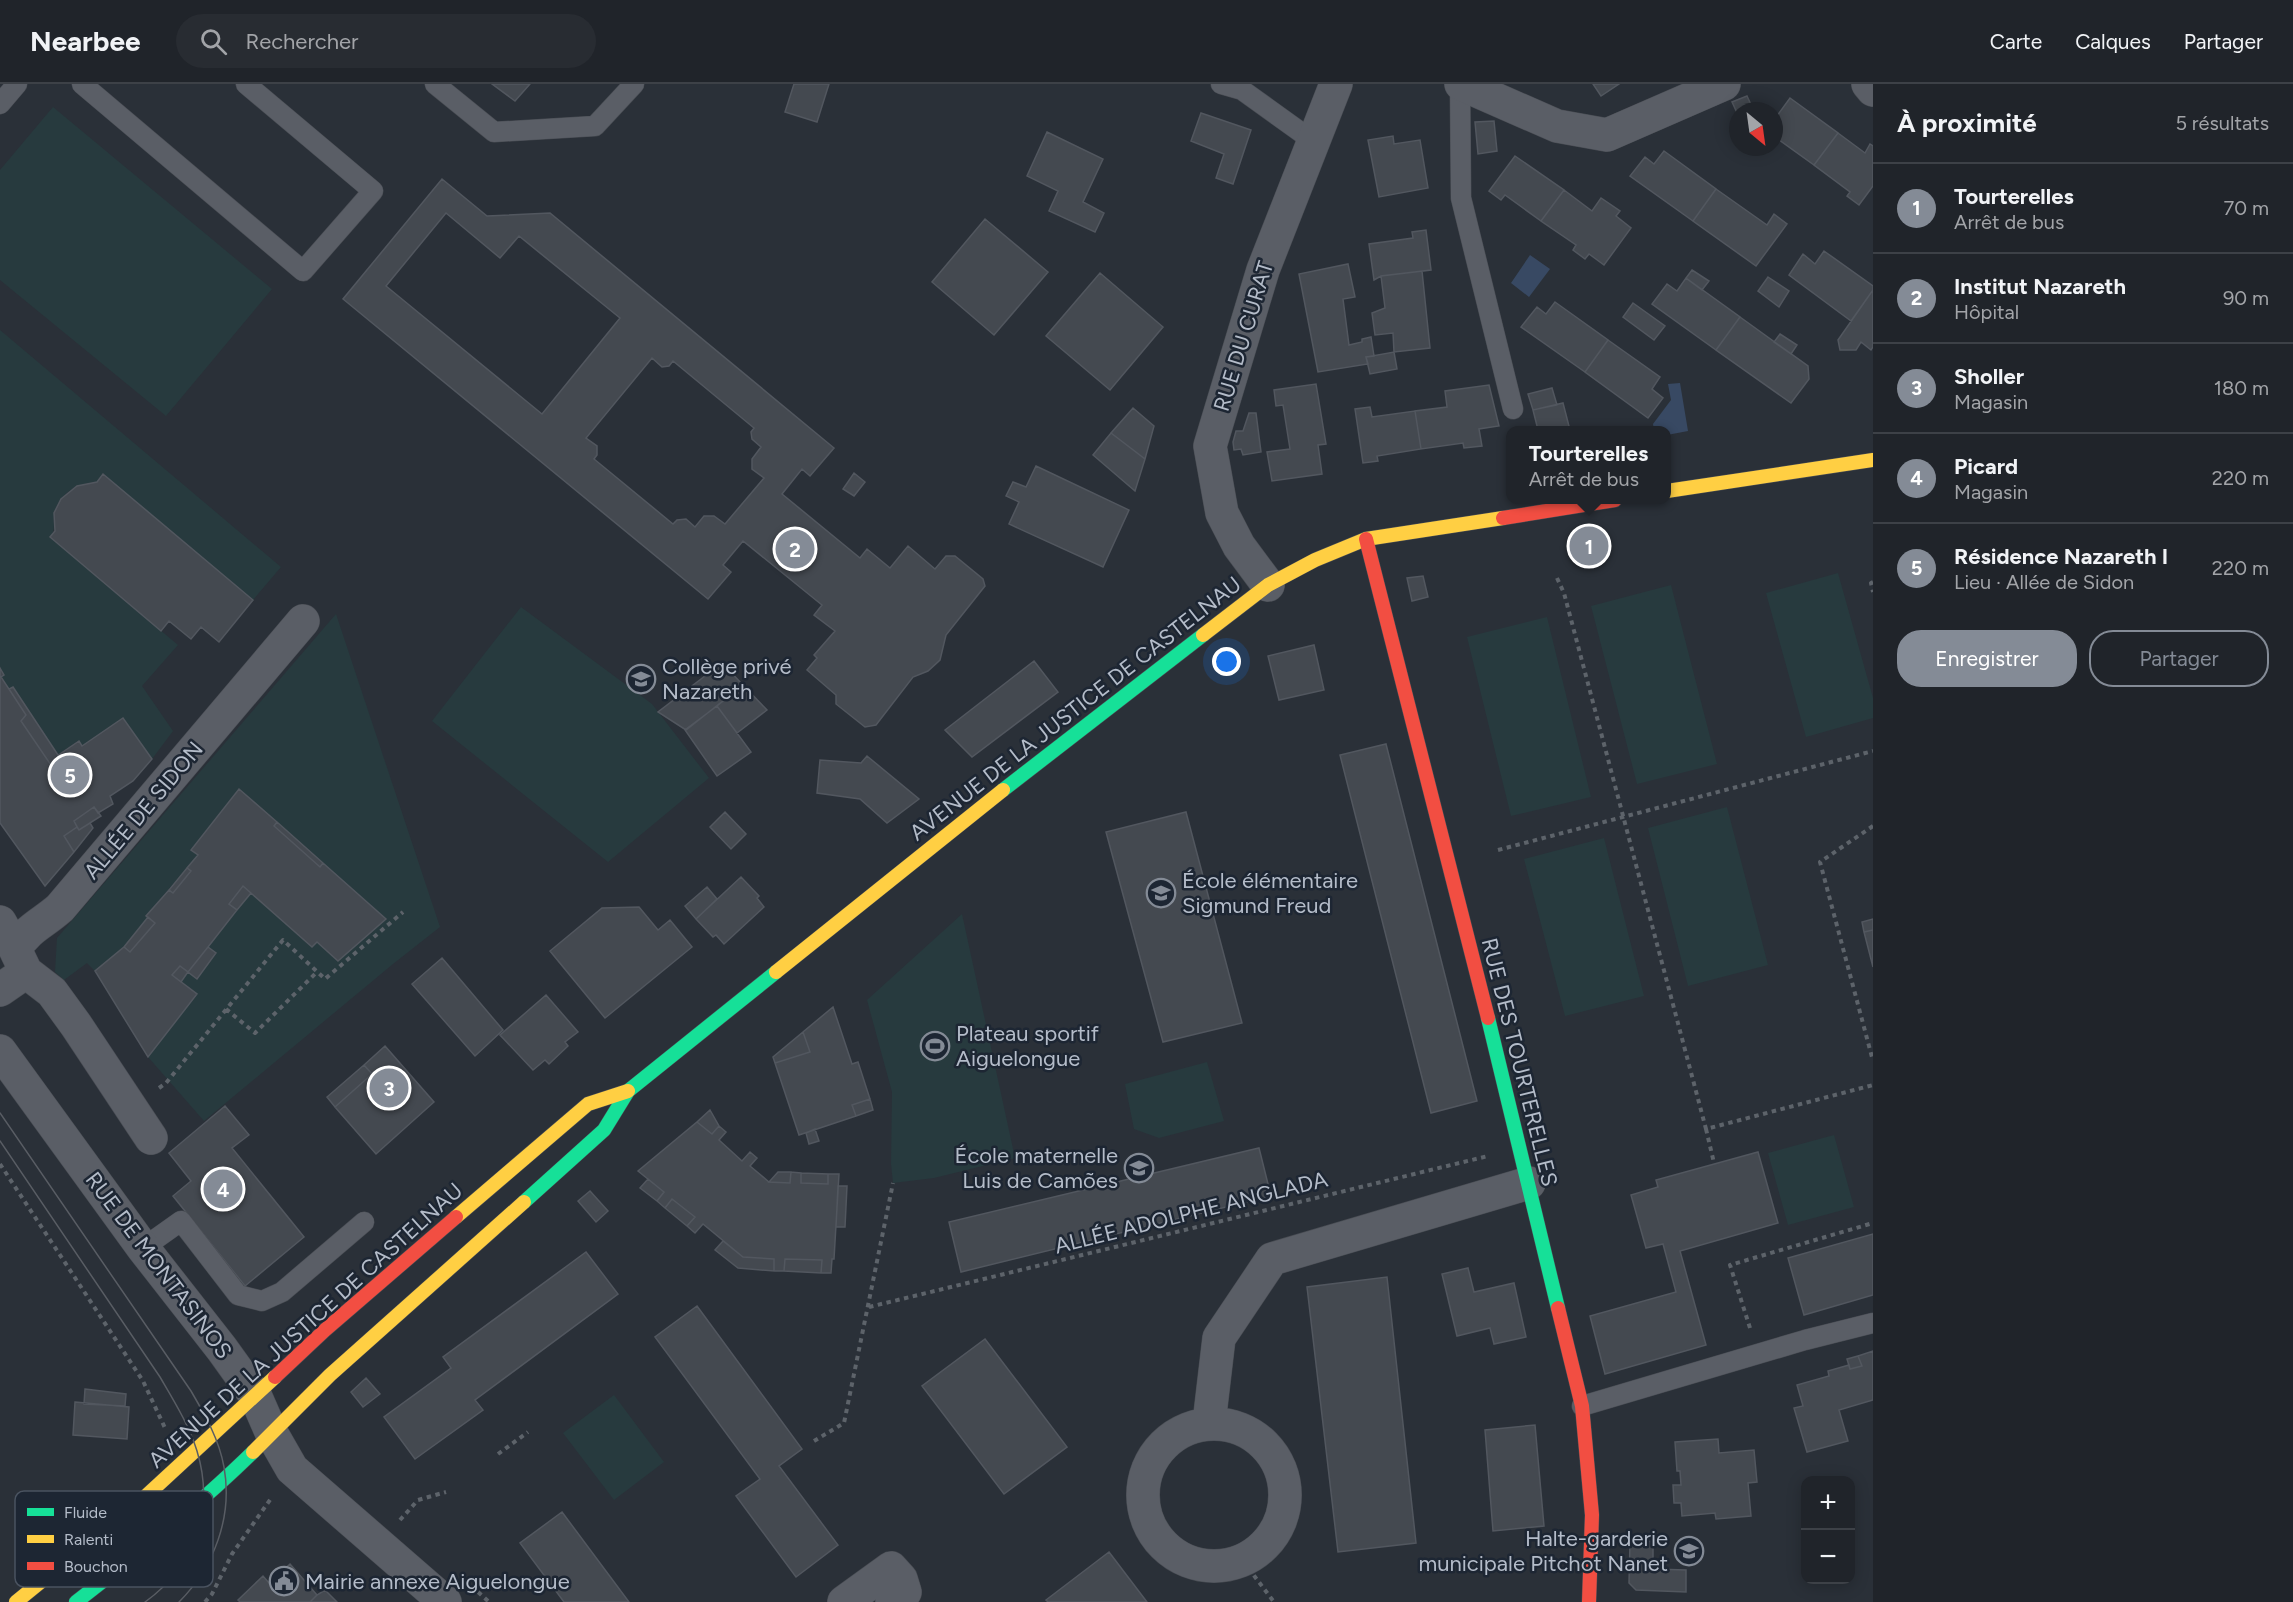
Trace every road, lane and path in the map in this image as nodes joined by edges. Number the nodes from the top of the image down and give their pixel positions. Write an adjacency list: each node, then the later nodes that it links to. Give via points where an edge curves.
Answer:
1 (17, 84): 12 (lane)
2 (82, 84): 3 (lane, via 303,271 373,191)
3 (246, 84)
4 (435, 84): 5 (lane, via 494,132 595,126)
5 (634, 84)
6 (1221, 84): 13 (lane, via 1242,90)
7 (1336, 84): 13 (street, RUE DU CURAT)
8 (1461, 84): 9 (street, via 1557,126 1607,135); 14 (lane, via 1461,198)
9 (1724, 84)
10 (1868, 84): 11 (street)
11 (1873, 90)
12 (0, 104)
13 (1313, 141): 21 (street, RUE DU CURAT, via 1263,270 1210,446 1222,513 1239,546)
14 (1513, 409)
15 (1873, 460): 16 (main road)
16 (1671, 491)
17 (1589, 504): 18 (main road, AVENUE DE LA JUSTICE DE CASTELNAU)
18 (1366, 539): 21 (main road, AVENUE DE LA JUSTICE DE CASTELNAU); 39 (main road, RUE DES TOURTERELLES)
19 (1557, 578): 25 (path)
20 (1873, 582): 22 (path)
21 (1268, 585): 35 (main road, AVENUE DE LA JUSTICE DE CASTELNAU, via 963,821)
22 (1873, 592)
23 (303, 621): 29 (street, ALLÉE DE SIDON, via 60,908 36,925)
24 (1873, 750): 25 (path)
25 (1623, 817): 27 (path); 37 (path)
26 (1873, 826): 33 (path, via 1820,862)
27 (1498, 850)
28 (403, 912): 30 (path, via 325,979)
29 (10, 958): 36 (street, via 52,992)
30 (317, 972): 31 (path, via 255,1033); 31 (path, via 283,940)
31 (226, 1009): 36 (path, via 166,1083)
32 (0, 1051): 46 (street, RUE DE MONTASINOS)
33 (1873, 1060)
34 (1873, 1085): 37 (path)
35 (628, 1091): 50 (main road, AVENUE DE LA JUSTICE DE CASTELNAU, via 588,1104); 54 (main road, AVENUE DE LA JUSTICE DE CASTELNAU, via 604,1130 330,1375)
36 (131, 1107): 38 (street)
37 (1706, 1129): 40 (path)
38 (151, 1138)
39 (1521, 1148): 42 (main road, RUE DES TOURTERELLES); 47 (path, ALLÉE ADOLPHE ANGLADA)
40 (1714, 1163)
41 (0, 1164): 55 (path, via 143,1381 165,1428)
42 (1529, 1182): 51 (main road, RUE DES TOURTERELLES); 52 (street, via 1272,1259 1220,1338)
43 (894, 1183): 47 (path)
44 (364, 1222): 46 (lane, via 282,1292 262,1301 238,1295 181,1221)
45 (1873, 1223): 49 (path, via 1730,1265)
46 (142, 1248): 50 (street, RUE DE MONTASINOS)
47 (869, 1307): 56 (path, via 844,1423)
48 (1873, 1323): 49 (lane)
49 (1758, 1354): 51 (lane)
50 (255, 1395): 54 (street, RUE DE MONTASINOS); 59 (main road, AVENUE DE LA JUSTICE DE CASTELNAU)
51 (1582, 1406): 73 (main road, RUE DES TOURTERELLES, via 1592,1515)
52 (1209, 1423): 63 (street, via 1238,1426 1262,1441 1282,1473 1286,1491 1281,1520 1266,1544); 63 (street, via 1175,1434 1151,1459 1142,1494 1150,1529 1174,1555 1208,1566)
53 (528, 1432): 57 (path)
54 (272, 1434): 58 (street, RUE DE MONTASINOS); 60 (main road, AVENUE DE LA JUSTICE DE CASTELNAU)
55 (162, 1439)
56 (814, 1441)
57 (498, 1454)
58 (292, 1469): 68 (path, via 252,1522); 69 (street, RUE DE MONTASINOS)
59 (151, 1491)
60 (208, 1491)
61 (446, 1492): 62 (path, via 418,1500)
62 (399, 1521)
63 (1243, 1561): 72 (path)
64 (35, 1587): 66 (main road, AVENUE DE LA JUSTICE DE CASTELNAU)
65 (96, 1587): 67 (main road, AVENUE DE LA JUSTICE DE CASTELNAU)
66 (16, 1602)
67 (76, 1602)
68 (205, 1602)
69 (445, 1602)
70 (844, 1602): 71 (street, via 891,1568 901,1579 905,1592)
71 (892, 1602)
72 (1274, 1602)
73 (1589, 1602)

